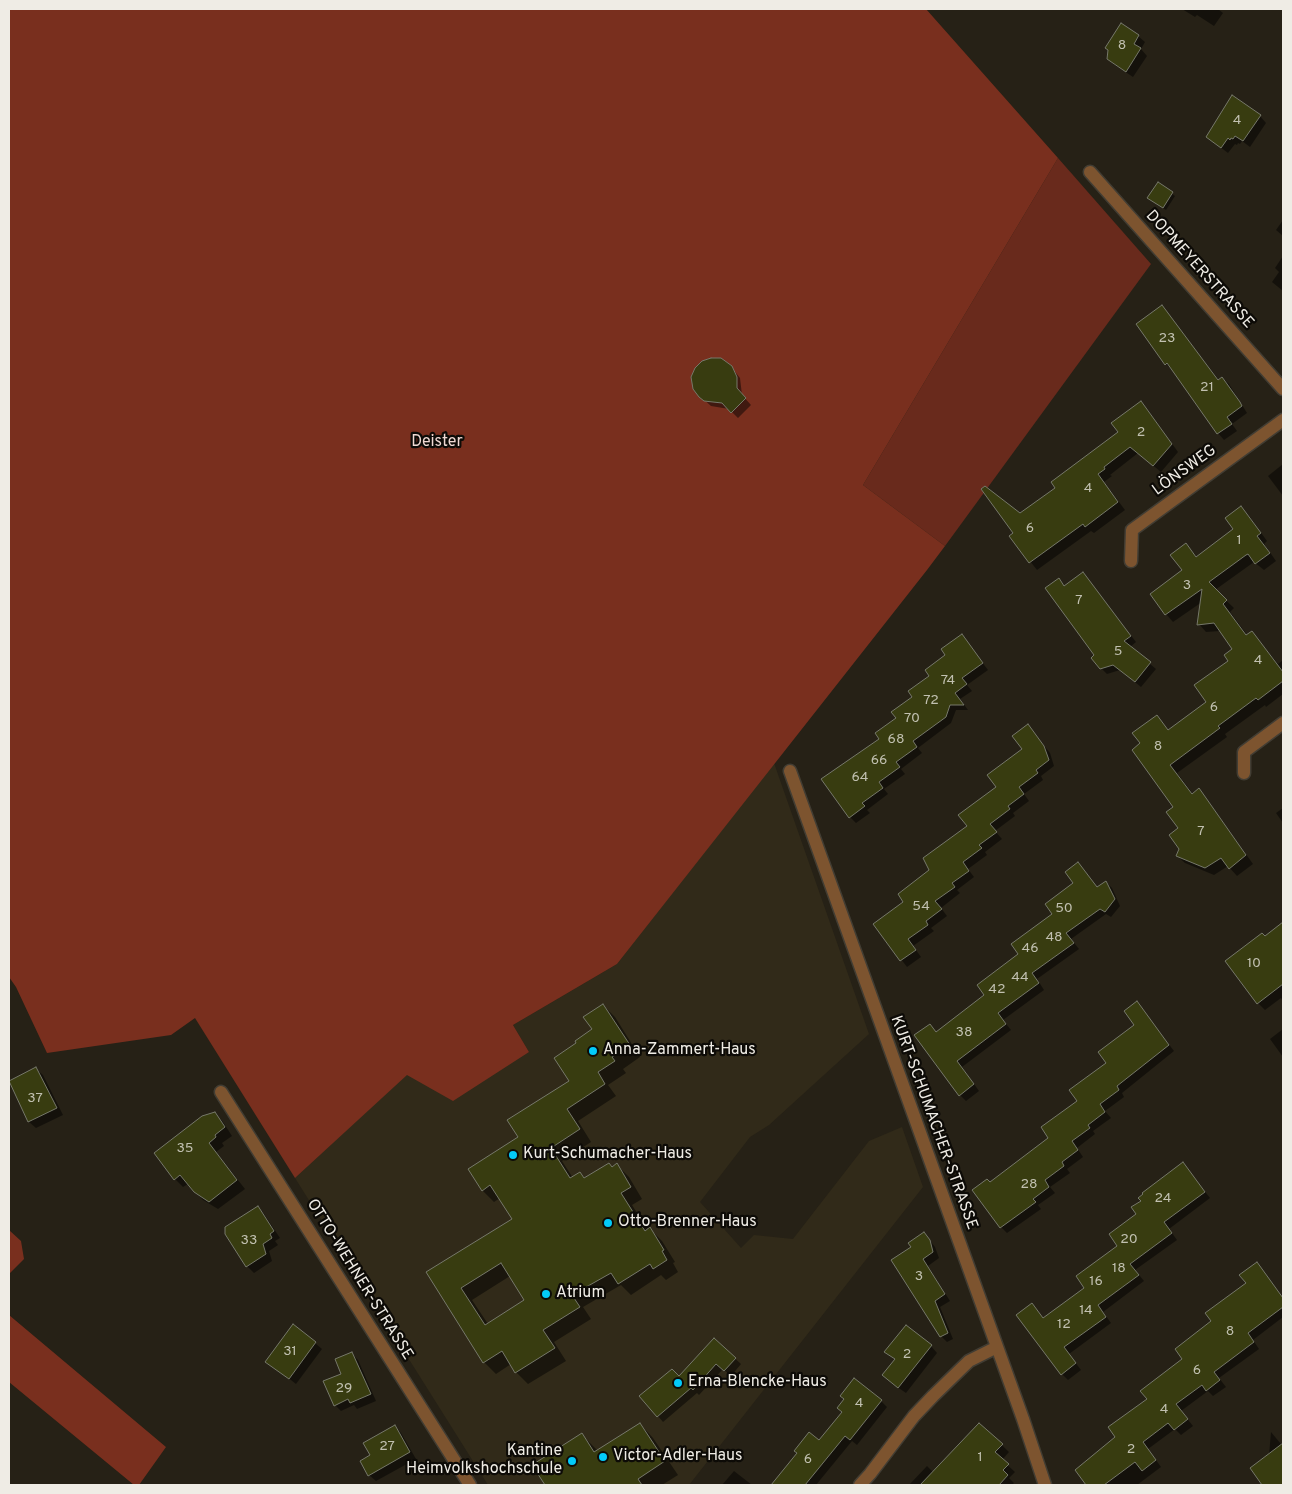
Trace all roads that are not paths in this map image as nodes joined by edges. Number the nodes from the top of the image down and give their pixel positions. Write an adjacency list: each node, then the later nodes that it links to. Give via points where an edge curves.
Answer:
1 (1090, 172): 2 (street, DOPMEYERSTRASSE)
2 (1283, 389)
3 (1283, 420): 4 (street, LÖNSWEG, via 1132,530)
4 (1131, 561)
5 (1283, 723): 7 (street, via 1244,752)
6 (790, 771): 9 (street, KURT-SCHUMACHER-STRASSE)
7 (1244, 773)
8 (222, 1092): 10 (street, OTTO-WEHNER-STRASSE)
9 (997, 1347): 11 (street, via 969,1362 933,1396); 12 (street, KURT-SCHUMACHER-STRASSE)
10 (470, 1485)
11 (860, 1485)
12 (1045, 1485)

